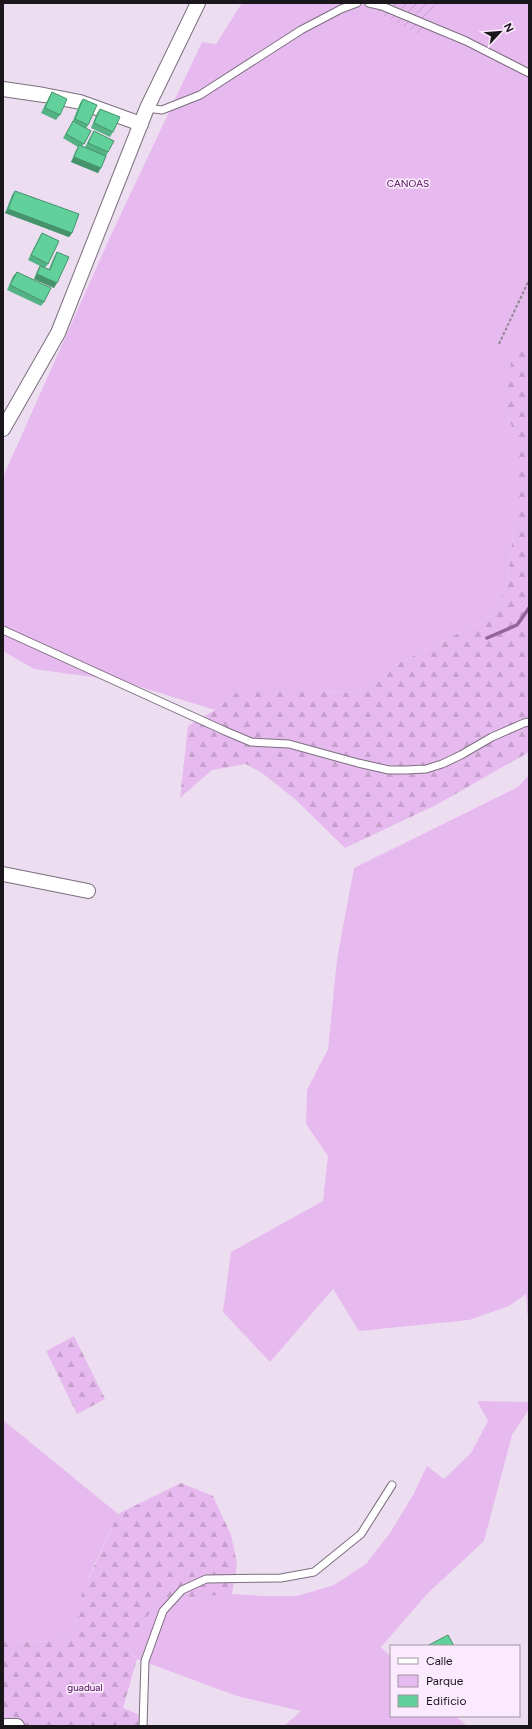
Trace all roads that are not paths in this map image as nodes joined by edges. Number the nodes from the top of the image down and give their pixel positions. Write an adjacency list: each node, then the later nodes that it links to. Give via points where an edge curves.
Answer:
1 (198, 3): 6 (street)
2 (357, 3): 6 (lane, via 301,30 200,95 162,110)
3 (369, 3): 4 (lane, via 466,41)
4 (529, 73)
5 (3, 89): 7 (street, via 80,102)
6 (147, 108): 7 (street)
7 (141, 124): 8 (street, via 58,333)
8 (3, 428)
9 (3, 630): 10 (lane, via 251,742 289,744 388,770 426,769 442,764 492,737)
10 (529, 722)
11 (3, 874): 12 (street)
12 (88, 891)
13 (392, 1484): 16 (lane, via 361,1534 314,1572 281,1578 206,1579 182,1590 163,1611 145,1661)
14 (6, 1726): 15 (street)
15 (18, 1726)
16 (143, 1726)

